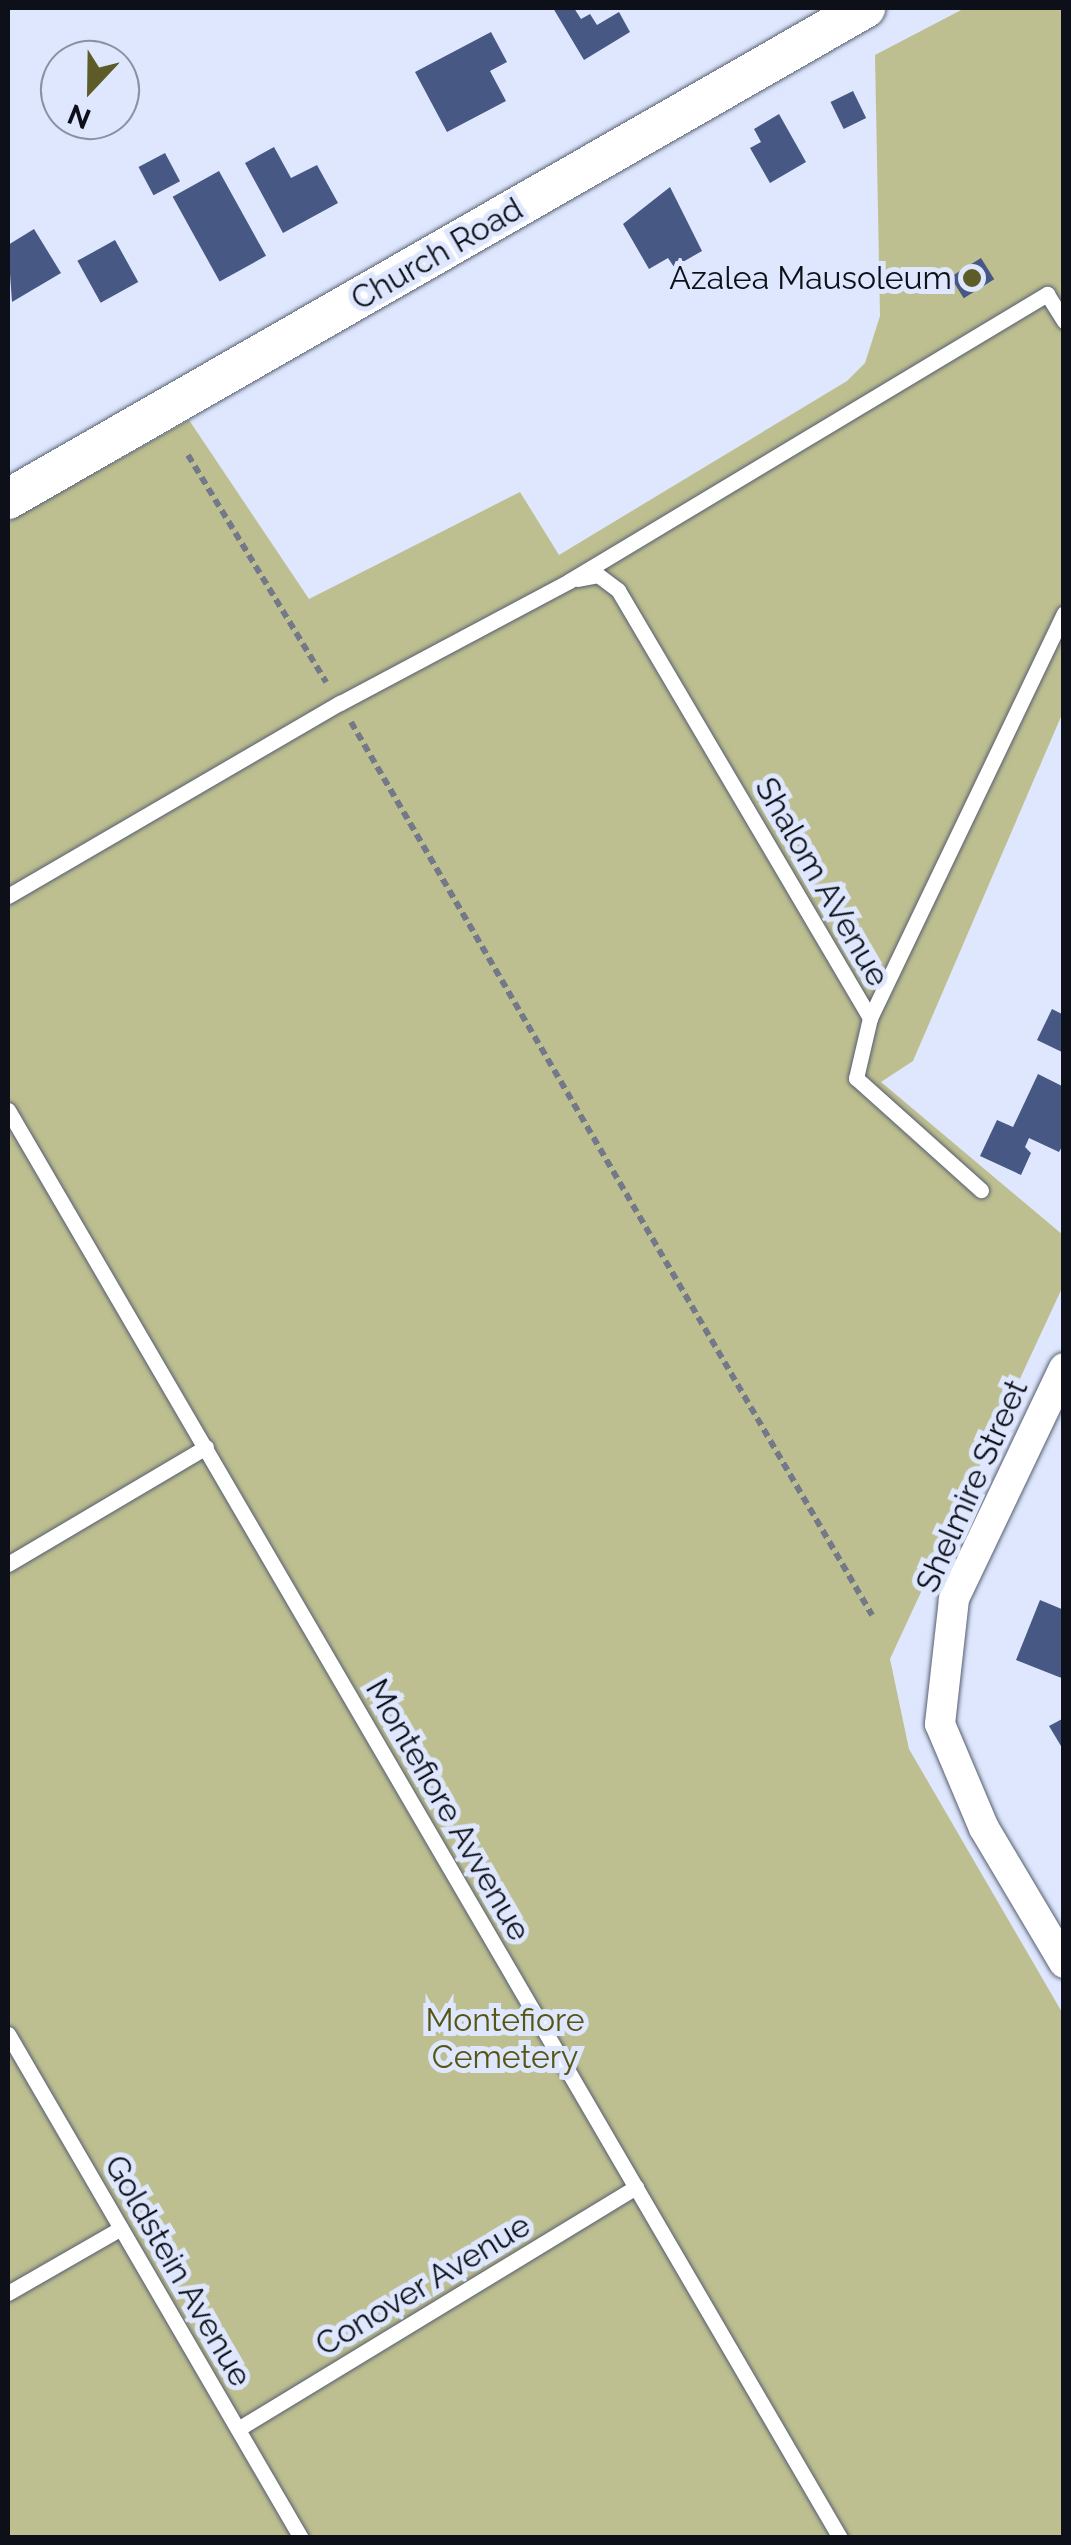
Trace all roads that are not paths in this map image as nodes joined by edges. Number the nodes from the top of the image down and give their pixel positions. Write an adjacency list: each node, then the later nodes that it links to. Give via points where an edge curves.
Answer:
1 (865, 8): 3 (street, Church Road)
2 (1064, 320): 4 (lane, via 1047,294)
3 (8, 499)
4 (569, 581): 6 (lane, via 340,703); 7 (lane, Shalom AVenue, via 598,575 618,590)
5 (1064, 613): 7 (lane, Shalom AVenue)
6 (8, 896)
7 (870, 1018): 9 (lane, via 856,1078)
8 (8, 1110): 12 (lane, Montefiore Avvenue)
9 (980, 1190)
10 (1064, 1368): 11 (street, Shelmire Street)
11 (1056, 1403): 14 (street, Shelmire Street, via 954,1599 940,1724 984,1828)
12 (206, 1448): 13 (lane); 16 (lane, Montefiore Avvenue)
13 (8, 1564)
14 (1064, 1963)
15 (8, 2034): 17 (lane, Goldstein Avenue)
16 (636, 2188): 19 (lane, Conover Avenue); 21 (lane, Montefiore Avvenue)
17 (121, 2228): 18 (lane); 19 (lane, Goldstein Avenue)
18 (8, 2293)
19 (238, 2429): 20 (lane, Goldstein Avenue)
20 (300, 2538)
21 (840, 2538)

